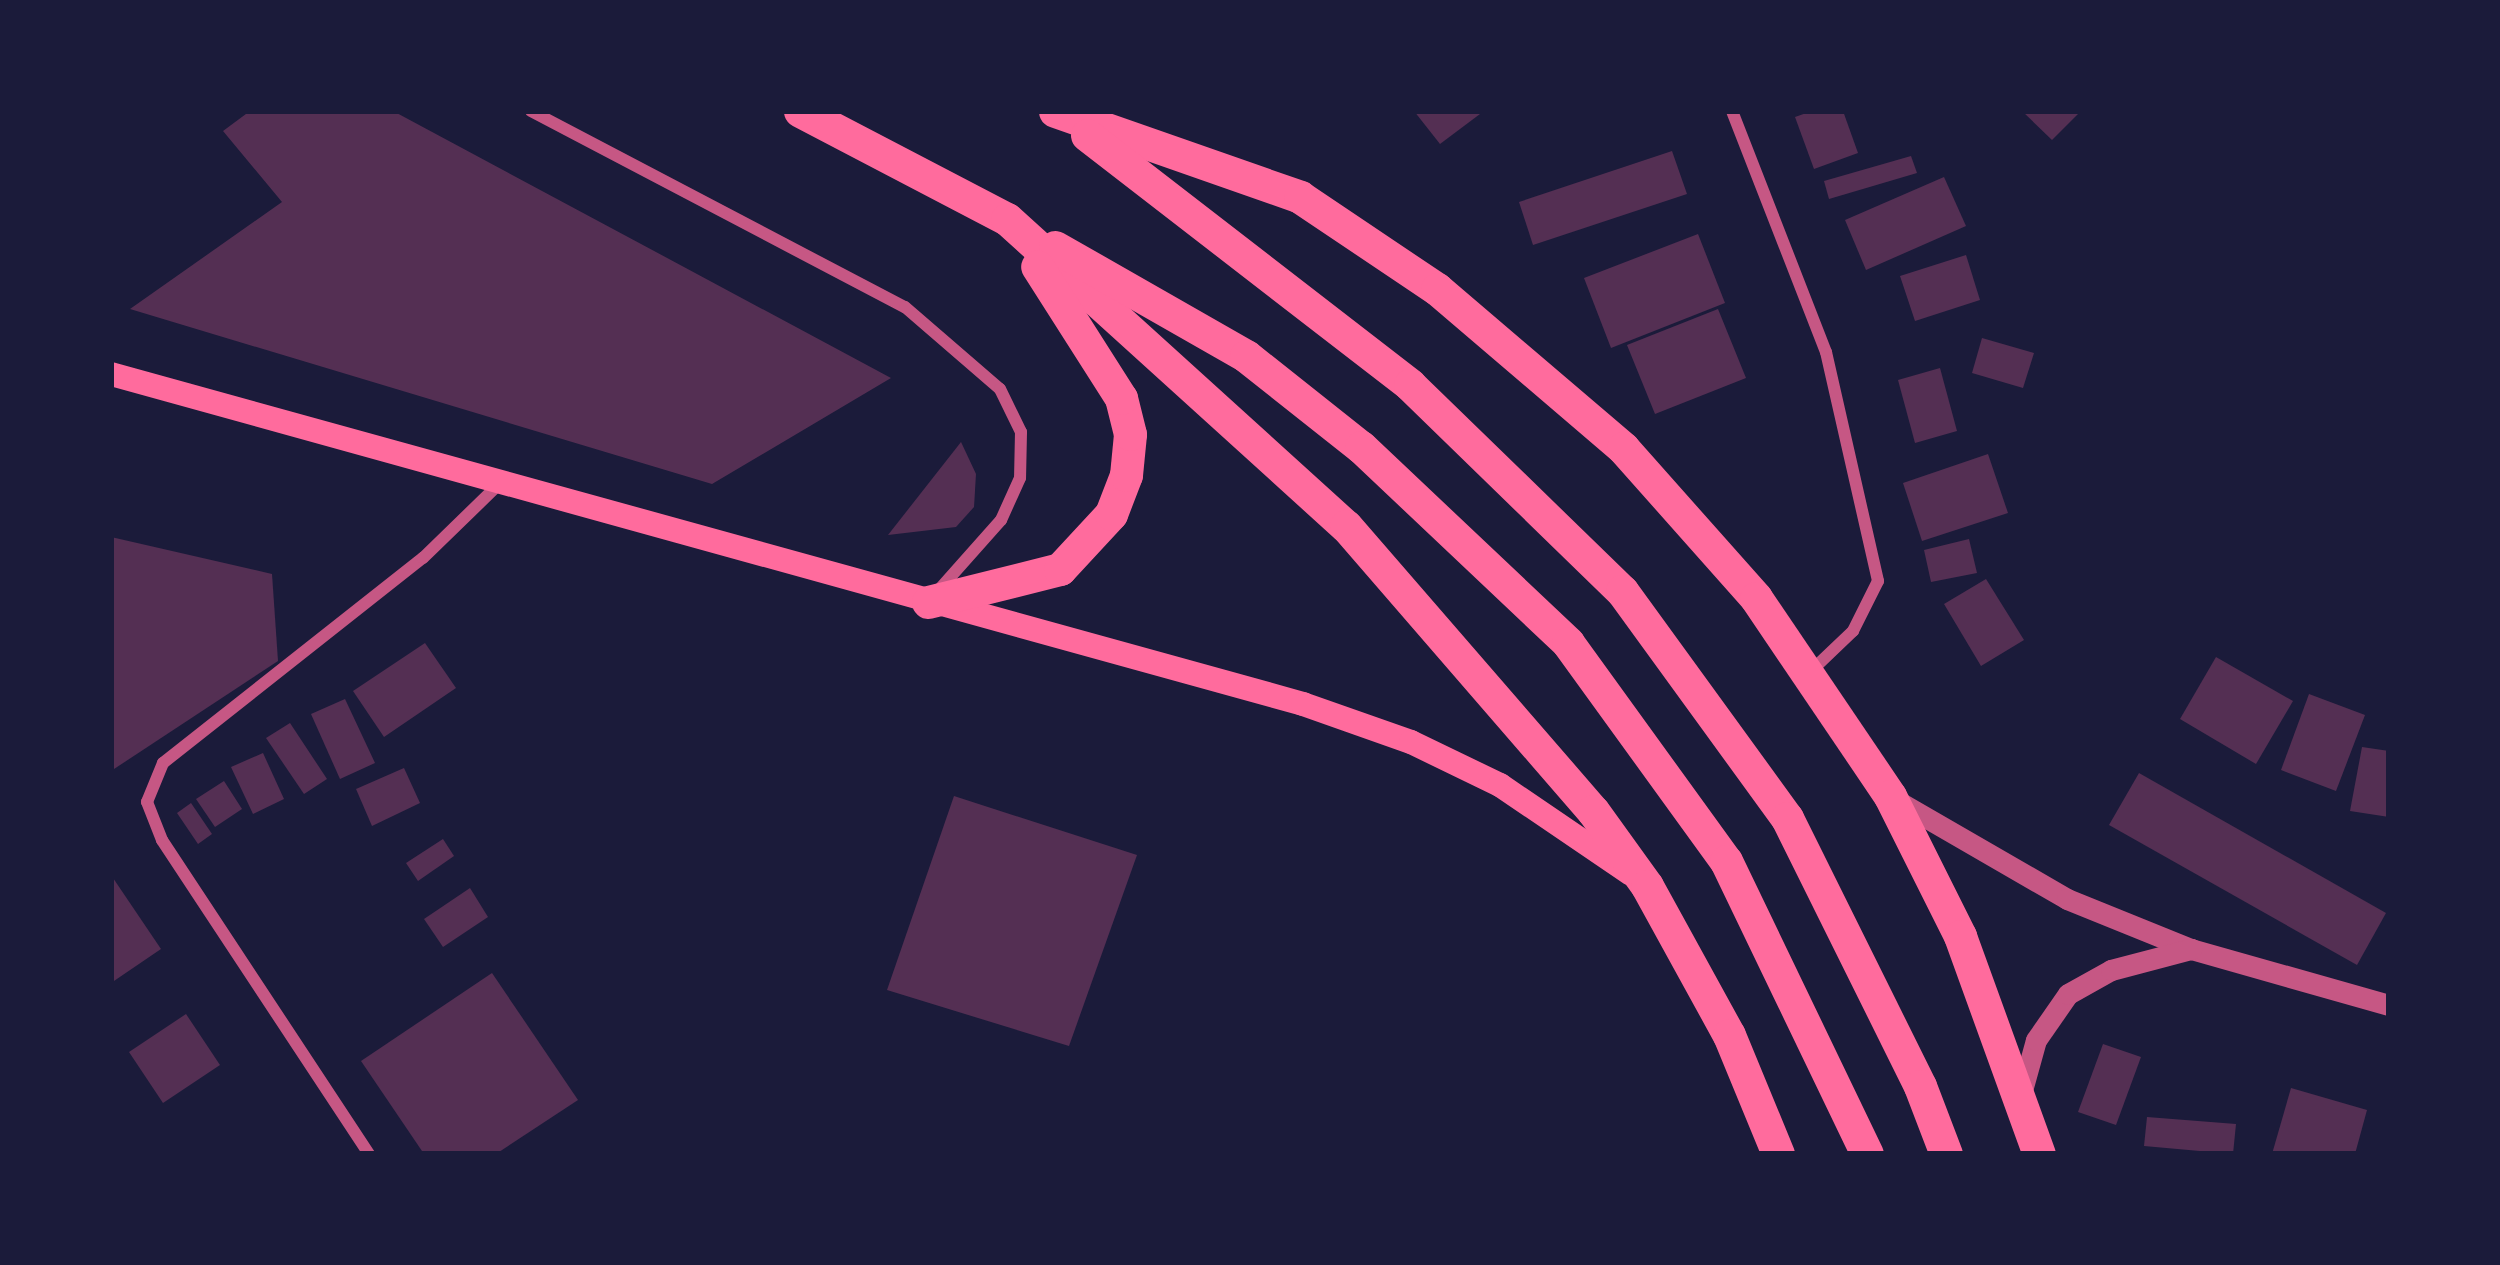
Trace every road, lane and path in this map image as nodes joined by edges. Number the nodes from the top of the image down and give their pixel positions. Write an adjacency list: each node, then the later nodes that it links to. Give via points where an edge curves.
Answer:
1 (531, 111): 8 (street, via 905,307 1000,389 1021,432 1020,478 1001,520)
2 (800, 111): 5 (highway)
3 (1732, 111): 9 (street, via 1826,352 1878,580 1852,631)
4 (1061, 115): 9 (highway, via 1300,197 1437,289 1623,448); 18 (highway, via 1410,385 1622,591 1787,818 1920,1085)
5 (1007, 219): 8 (highway, via 1121,398 1130,434 1126,475 1100,530 1060,568); 11 (highway, via 1346,526 1593,811); 17 (highway, via 1246,356 1361,447 1568,643 1726,861)
6 (111, 374): 7 (main road)
7 (498, 485): 8 (main road); 15 (street, via 423,558 163,764 147,802 162,840)
8 (928, 602): 11 (main road, via 1303,704 1411,742 1500,785)
9 (1812, 670): 10 (highway)
10 (1890, 796): 12 (street, via 2067,899); 14 (highway, via 1960,936)
11 (1647, 886): 16 (highway, via 1729,1035)
12 (2191, 950): 13 (street); 14 (street, via 2111,970 2068,994 2036,1040)
13 (2389, 1005)
14 (2021, 1094): 19 (highway)
15 (369, 1154)
16 (1778, 1154)
17 (1868, 1154)
18 (1946, 1154)
19 (2039, 1154)

